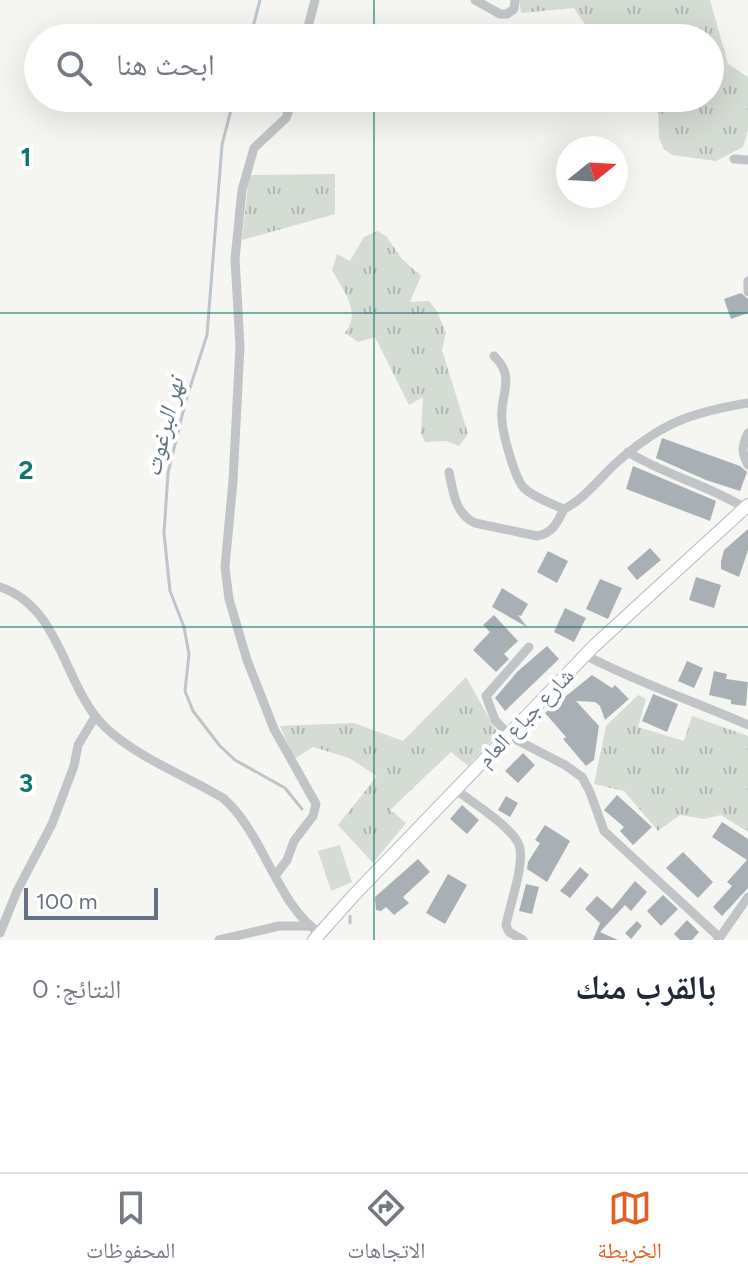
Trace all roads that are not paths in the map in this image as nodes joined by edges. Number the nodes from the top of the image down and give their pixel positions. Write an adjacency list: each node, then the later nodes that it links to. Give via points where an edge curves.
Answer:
1 (315, 0): 4 (street)
2 (475, 0): 3 (street, via 500,14 512,12)
3 (515, 0)
4 (309, 24)
5 (288, 112): 25 (street, via 254,148 242,190 235,259 240,346 225,567 249,668 279,740 316,804)
6 (734, 159): 7 (street)
7 (748, 160)
8 (748, 281): 9 (street)
9 (748, 292)
10 (494, 356): 17 (street, via 506,374 502,421 521,484)
11 (748, 403): 13 (street, via 677,419)
12 (748, 433): 14 (street, via 742,447)
13 (628, 452): 16 (street); 17 (street)
14 (748, 465)
15 (449, 472): 17 (street, via 458,507 475,523 545,535)
16 (746, 507): 20 (main road, شارع جباع العام)
17 (564, 509)
18 (0, 587): 21 (street, via 24,600 49,630)
19 (529, 647): 23 (street, via 486,696)
20 (585, 655): 22 (street); 23 (main road, شارع جباع العام)
21 (95, 717): 25 (street, via 142,754 235,808); 27 (street, via 78,745 52,824)
22 (748, 725)
23 (507, 735): 24 (main road, شارع جباع العام); 29 (street, via 582,777 604,831)
24 (455, 789): 28 (main road, شارع جباع العام); 31 (street, via 518,842 520,859 506,925)
25 (275, 876): 28 (street)
26 (748, 897): 29 (street)
27 (0, 933)
28 (315, 933): 30 (street, via 279,926)
29 (719, 939)
30 (219, 940)
31 (523, 940)

